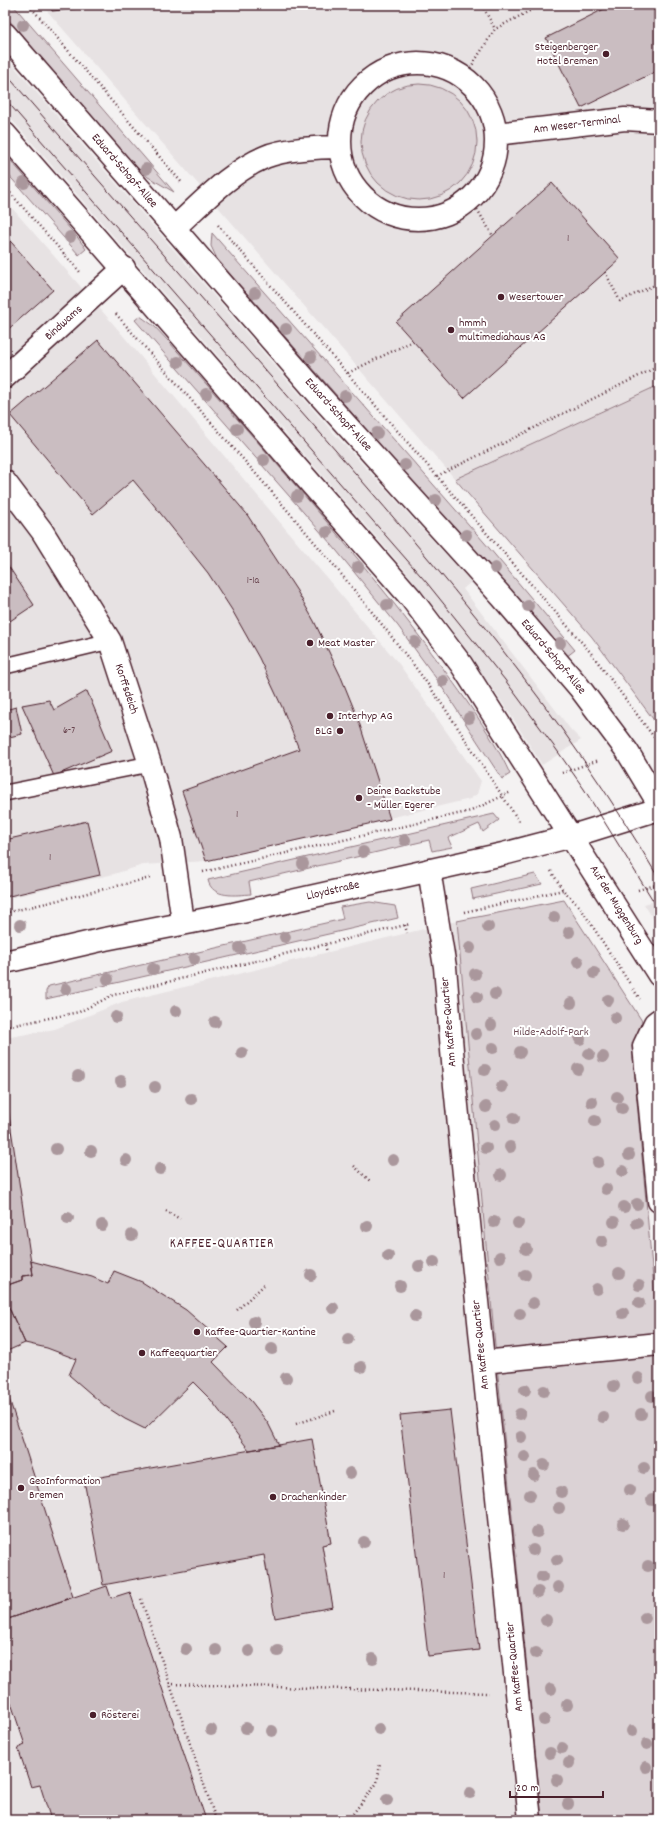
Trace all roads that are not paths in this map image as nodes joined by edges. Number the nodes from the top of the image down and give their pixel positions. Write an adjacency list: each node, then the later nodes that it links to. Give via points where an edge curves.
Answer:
1 (5, 34): 6 (street, Eduard-Schopf-Allee)
2 (659, 121): 4 (street, Am Weser-Terminal, via 625,119)
3 (5, 134): 7 (street)
4 (496, 134): 5 (street, via 491,113 480,94 464,78 444,68 422,63 400,65 384,71 357,93 346,110 341,128); 5 (street, via 494,158 486,180 471,199 455,210 437,217 418,220 381,210 365,198 353,184 344,166)
5 (340, 147): 6 (street, via 313,148 266,156 236,174)
6 (174, 228): 14 (street, Eduard-Schopf-Allee, via 579,687 626,751)
7 (124, 268): 8 (street, Bindwams); 16 (street, via 411,598 461,664)
8 (5, 377)
9 (5, 482): 10 (street, Korffsdeich, via 42,531)
10 (110, 641): 11 (lane); 12 (street, Korffsdeich)
11 (5, 666)
12 (150, 764): 13 (lane); 18 (street, Korffsdeich, via 171,838)
13 (5, 793)
14 (659, 804)
15 (659, 809): 16 (street, Lloydstraße)
16 (572, 836): 17 (street, Lloydstraße); 20 (street, Auf der Muggenburg)
17 (429, 870): 18 (street, Lloydstraße, via 233,914); 25 (street, Am Kaffee-Quartier, via 445,967)
18 (183, 922): 19 (street, Lloydstraße)
19 (5, 962)
20 (659, 975)
21 (657, 1022): 22 (street, via 644,1046)
22 (653, 1076): 23 (street)
23 (659, 1201)
24 (659, 1344): 25 (street)
25 (483, 1362): 26 (street, Am Kaffee-Quartier)
26 (530, 1820)

